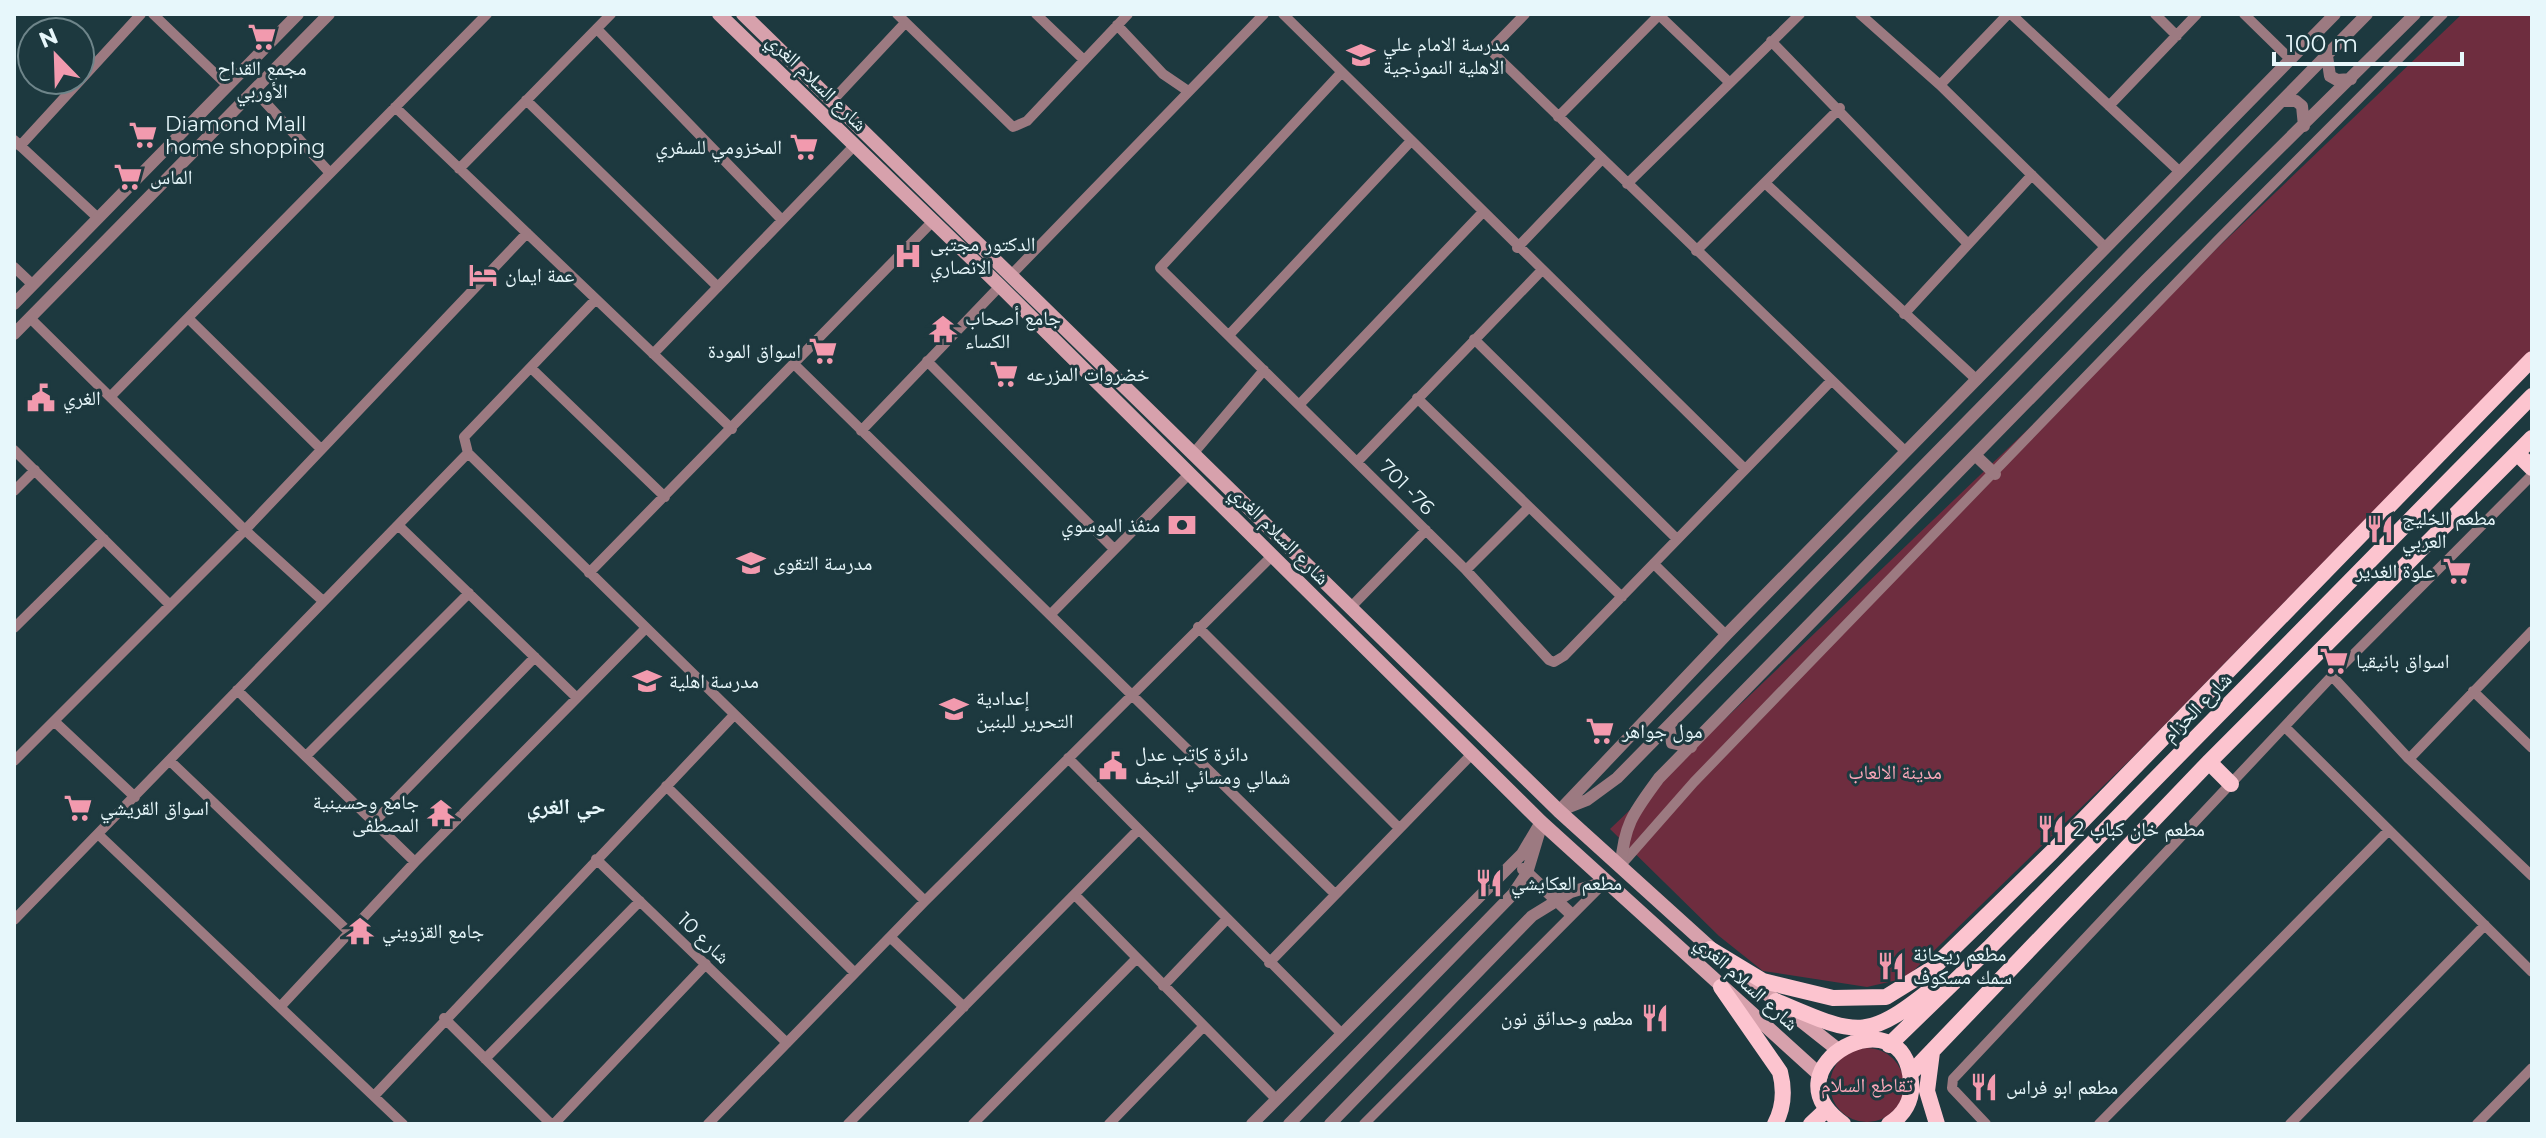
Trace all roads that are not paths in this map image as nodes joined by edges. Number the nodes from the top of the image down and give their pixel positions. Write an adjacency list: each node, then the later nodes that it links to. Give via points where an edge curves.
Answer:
1 (141, 14): 51 (street)
2 (153, 14): 39 (street)
3 (298, 14): 39 (street)
4 (329, 14): 40 (street)
5 (487, 14): 46 (street)
6 (611, 14): 27 (street)
7 (719, 14): 31 (main road, شارع السلام الغري)
8 (743, 14): 28 (main road, شارع السلام الغري)
9 (1036, 14): 34 (street)
10 (1128, 14): 26 (street)
11 (1264, 14): 41 (street)
12 (1283, 14): 35 (street)
13 (1525, 14): 48 (street, via 1490,50)
14 (1660, 14): 37 (street); 48 (street)
15 (1800, 14): 30 (street)
16 (1860, 14): 38 (street)
17 (2010, 14): 38 (street); 45 (street)
18 (2155, 14): 29 (street)
19 (2197, 14): 29 (street)
20 (2244, 14): 33 (street)
21 (2335, 14): 33 (street)
22 (2367, 14): 32 (street)
23 (2415, 14): 36 (street)
24 (2443, 14): 117 (street)
25 (901, 18): 34 (street, via 1013,127 1027,121); 43 (street)
26 (1117, 25): 34 (street); 41 (street, via 1163,74)
27 (597, 29): 42 (street); 64 (street)
28 (764, 35): 31 (main road); 43 (main road, شارع السلام الغري)
29 (2177, 36): 45 (street)
30 (1771, 41): 37 (street); 47 (street)
31 (753, 47): 52 (main road, شارع السلام الغري)
32 (2327, 56): 36 (street, via 2330,76); 44 (street)
33 (2290, 59): 56 (street)
34 (1084, 60)
35 (1341, 73): 50 (street); 83 (street, 701 -76, via 1160,268)
36 (2351, 79): 49 (street)
37 (1729, 82): 61 (street)
38 (1940, 85): 58 (street)
39 (228, 86): 54 (street)
40 (254, 90): 57 (street); 59 (street)
41 (1188, 91): 73 (street)
42 (526, 100): 55 (street); 76 (street)
43 (832, 101): 73 (main road, شارع السلام الغري)
44 (2282, 101): 49 (street, via 2302,106); 103 (street)
45 (2109, 106): 56 (street)
46 (395, 107): 55 (street); 57 (street)
47 (1840, 108): 60 (street); 67 (street)
48 (1558, 117): 53 (street)
49 (2304, 126): 111 (street)
50 (1410, 142): 62 (street); 83 (street)
51 (17, 143): 63 (street)
52 (854, 146): 64 (street); 65 (main road, شارع السلام الغري)
53 (1602, 159): 61 (street); 68 (street)
54 (151, 162): 59 (street); 63 (street)
55 (459, 169): 66 (street)
56 (2180, 172): 69 (street)
57 (330, 173): 81 (street)
58 (2032, 175): 67 (street); 69 (street)
59 (166, 177): 80 (street)
60 (1765, 183): 70 (street); 79 (street)
61 (1627, 184): 70 (street)
62 (1482, 213): 68 (street); 98 (street)
63 (98, 218): 74 (street)
64 (781, 219): 76 (street)
65 (933, 221): 75 (main road, شارع السلام الغري); 88 (street)
66 (527, 233): 77 (street); 105 (street)
67 (1968, 244): 79 (street)
68 (1517, 248): 72 (street)
69 (2106, 248): 91 (street)
70 (1696, 251): 92 (street)
71 (14, 267): 74 (street)
72 (1542, 270): 84 (street); 113 (street)
73 (1012, 274): 97 (main road, شارع السلام الغري)
74 (33, 285): 78 (street)
75 (1000, 286): 87 (street); 97 (main road, شارع السلام الغري)
76 (718, 287): 85 (street)
77 (596, 299): 85 (street); 89 (street)
78 (14, 304)
79 (1904, 314): 91 (street)
80 (30, 318): 82 (street); 95 (street)
81 (188, 318): 95 (street); 105 (street)
82 (14, 334)
83 (1229, 335): 90 (street, 701 -76)
84 (1474, 339): 96 (street); 126 (street)
85 (653, 354): 101 (street)
86 (2532, 359): 93 (main road)
87 (927, 361): 102 (street); 128 (street)
88 (795, 365): 101 (street); 102 (street)
89 (531, 368): 108 (street, via 464,437); 120 (street)
90 (1264, 370): 98 (street, 701 -76); 110 (street)
91 (1977, 380): 100 (street)
92 (1830, 382): 107 (street); 113 (street)
93 (2501, 391): 99 (main road); 168 (main road)
94 (2532, 396): 99 (main road, شارع الحزام)
95 (110, 397): 123 (street)
96 (1417, 398): 112 (street); 121 (street)
97 (1129, 405): 110 (main road, شارع السلام الغري); 116 (main road, شارع السلام الغري)
98 (1299, 405): 112 (street, 701 -76)
99 (2519, 409): 127 (main road, شارع الحزام)
100 (1939, 419): 103 (street); 107 (street)
101 (732, 429): 120 (street)
102 (861, 431): 141 (street)
103 (1954, 434): 157 (street)
104 (2532, 438): 109 (main road)
105 (321, 449): 123 (street)
106 (14, 450): 115 (street)
107 (1906, 452): 147 (street)
108 (468, 453): 122 (street); 133 (street)
109 (2517, 453): 114 (main road); 131 (main road)
110 (1192, 455): 140 (main road, شارع السلام الغري)
111 (1975, 455): 117 (street); 159 (street)
112 (1357, 462): 124 (street, 701 -76)
113 (1744, 468): 126 (street)
114 (2532, 468)
115 (35, 470): 119 (street); 125 (street)
116 (1190, 473): 128 (street); 129 (main road, شارع السلام الغري)
117 (1995, 474): 183 (street, via 1694,782)
118 (2532, 475): 150 (street)
119 (14, 491)
120 (665, 497): 133 (street)
121 (1528, 508): 132 (street); 136 (street)
122 (398, 525): 135 (street); 137 (street)
123 (245, 530): 137 (street); 139 (street)
124 (1426, 530): 132 (street, 701 -76); 140 (street)
125 (104, 539): 139 (street); 143 (street)
126 (1677, 539): 130 (street)
127 (2383, 548): 131 (main road, via 2385,565); 134 (main road, شارع الحزام)
128 (1114, 549): 141 (street)
129 (1273, 555): 142 (street); 148 (main road, شارع السلام الغري)
130 (1654, 564): 136 (street); 147 (street)
131 (2401, 569): 138 (main road)
132 (1466, 570): 136 (street, 701 -76, via 1549,660 1559,660)
133 (589, 573): 144 (street)
134 (2344, 586): 138 (main road, via 2361,588); 169 (main road, شارع الحزام)
135 (469, 593): 149 (street); 162 (street)
136 (1622, 597)
137 (323, 601): 151 (street)
138 (2366, 604): 167 (main road)
139 (170, 605): 156 (street)
140 (1350, 608): 146 (main road, شارع السلام الغري)
141 (1050, 615): 153 (street)
142 (1198, 627): 153 (street); 176 (street)
143 (14, 628)
144 (646, 628): 154 (street); 155 (street)
145 (2532, 631): 152 (street)
146 (1375, 633): 148 (main road); 173 (main road, شارع السلام الغري)
147 (1726, 635): 173 (street)
148 (1363, 645): 161 (main road, شارع السلام الغري)
149 (535, 657): 154 (street); 174 (street)
150 (2332, 676): 158 (street); 164 (street)
151 (237, 690): 162 (street); 166 (street)
152 (2473, 691): 160 (street); 164 (street)
153 (1131, 695): 163 (street); 187 (street)
154 (577, 698): 182 (street)
155 (734, 715): 171 (street); 191 (street)
156 (54, 721): 165 (street); 172 (street)
157 (1669, 726): 159 (street, via 1672,743); 173 (street, via 1617,778 1587,800)
158 (2285, 727): 170 (street); 178 (street)
159 (1691, 747): 183 (street, via 1659,778 1629,819)
160 (2532, 748)
161 (1471, 755): 175 (main road, شارع السلام الغري); 176 (street)
162 (306, 756): 174 (street)
163 (1068, 758): 177 (street); 191 (street)
164 (2409, 759): 185 (street)
165 (14, 761)
166 (170, 761): 172 (street); 196 (street)
167 (2209, 762): 170 (main road); 216 (main road)
168 (2129, 770): 169 (main road); 199 (main road, via 1933,968 1886,997 1833,998 1763,981)
169 (2162, 770): 198 (main road, شارع الحزام)
170 (2231, 784): 240 (street, via 1953,1079 1956,1095)
171 (666, 786): 180 (street); 204 (street)
172 (135, 797): 179 (street)
173 (1559, 811): 183 (main road, شارع السلام الغري)
174 (374, 822): 182 (street)
175 (1541, 822): 181 (street); 184 (street); 186 (main road, شارع السلام الغري)
176 (1398, 827): 187 (street)
177 (1138, 830): 188 (street); 194 (street)
178 (2389, 830): 195 (street); 241 (street)
179 (99, 835): 193 (street); 208 (street)
180 (596, 859): 190 (street, شارع 10); 210 (street)
181 (1515, 861): 184 (street); 212 (street)
182 (415, 862): 196 (street)
183 (1621, 865): 199 (main road, شارع السلام الغري)
184 (1527, 873): 189 (street); 232 (street, via 1513,894)
185 (2532, 876)
186 (1605, 882): 189 (street); 192 (street); 206 (main road, شارع السلام الغري)
187 (1335, 894): 201 (street)
188 (1075, 895): 200 (street); 209 (street)
189 (1555, 900): 192 (street); 233 (street, via 1532,916)
190 (640, 901): 202 (street, شارع 10); 217 (street)
191 (925, 901): 197 (street)
192 (1570, 913): 234 (street)
193 (14, 920)
194 (1226, 920): 201 (street); 205 (street)
195 (2485, 925): 203 (street); 242 (street)
196 (348, 931): 208 (street)
197 (890, 937): 204 (street); 209 (street)
198 (1989, 948): 207 (main road, via 1876,1027 1837,1028); 214 (main road, شارع الحزام)
199 (1710, 949): 207 (main road, شارع السلام الغري)
200 (1136, 959): 205 (street); 229 (street)
201 (1269, 963): 212 (street)
202 (706, 964): 213 (street, شارع 10); 227 (street)
203 (2532, 972)
204 (855, 973): 213 (street)
205 (1163, 986): 211 (street)
206 (1721, 987): 220 (main road, شارع السلام الغري); 235 (main road, via 1780,1072 1782,1111)
207 (1776, 1001): 215 (main road, شارع السلام الغري)
208 (281, 1006): 221 (street)
209 (964, 1007): 225 (street)
210 (444, 1018): 217 (street); 221 (street)
211 (1203, 1027): 222 (street); 230 (street)
212 (1341, 1033): 222 (street)
213 (787, 1043): 228 (street)
214 (1889, 1045): 215 (main road, via 1862,1039); 219 (main road)
215 (1837, 1049): 220 (main road)
216 (1933, 1049): 219 (main road); 239 (main road, via 1926,1080)
217 (485, 1059): 227 (street)
218 (2532, 1068): 243 (street)
219 (1911, 1073): 223 (main road)
220 (1821, 1076): 224 (main road)
221 (375, 1095): 226 (street)
222 (1276, 1099): 231 (street)
223 (1909, 1102): 238 (main road); 239 (main road)
224 (1827, 1109): 236 (main road); 237 (main road)
225 (850, 1123)
226 (403, 1124)
227 (552, 1124)
228 (708, 1124)
229 (973, 1124)
230 (1109, 1124)
231 (1252, 1124)
232 (1289, 1124)
233 (1330, 1124)
234 (1364, 1124)
235 (1775, 1124)
236 (1811, 1124)
237 (1843, 1124)
238 (1889, 1124)
239 (1934, 1124)
240 (1986, 1124)
241 (2099, 1124)
242 (2290, 1124)
243 (2477, 1124)

